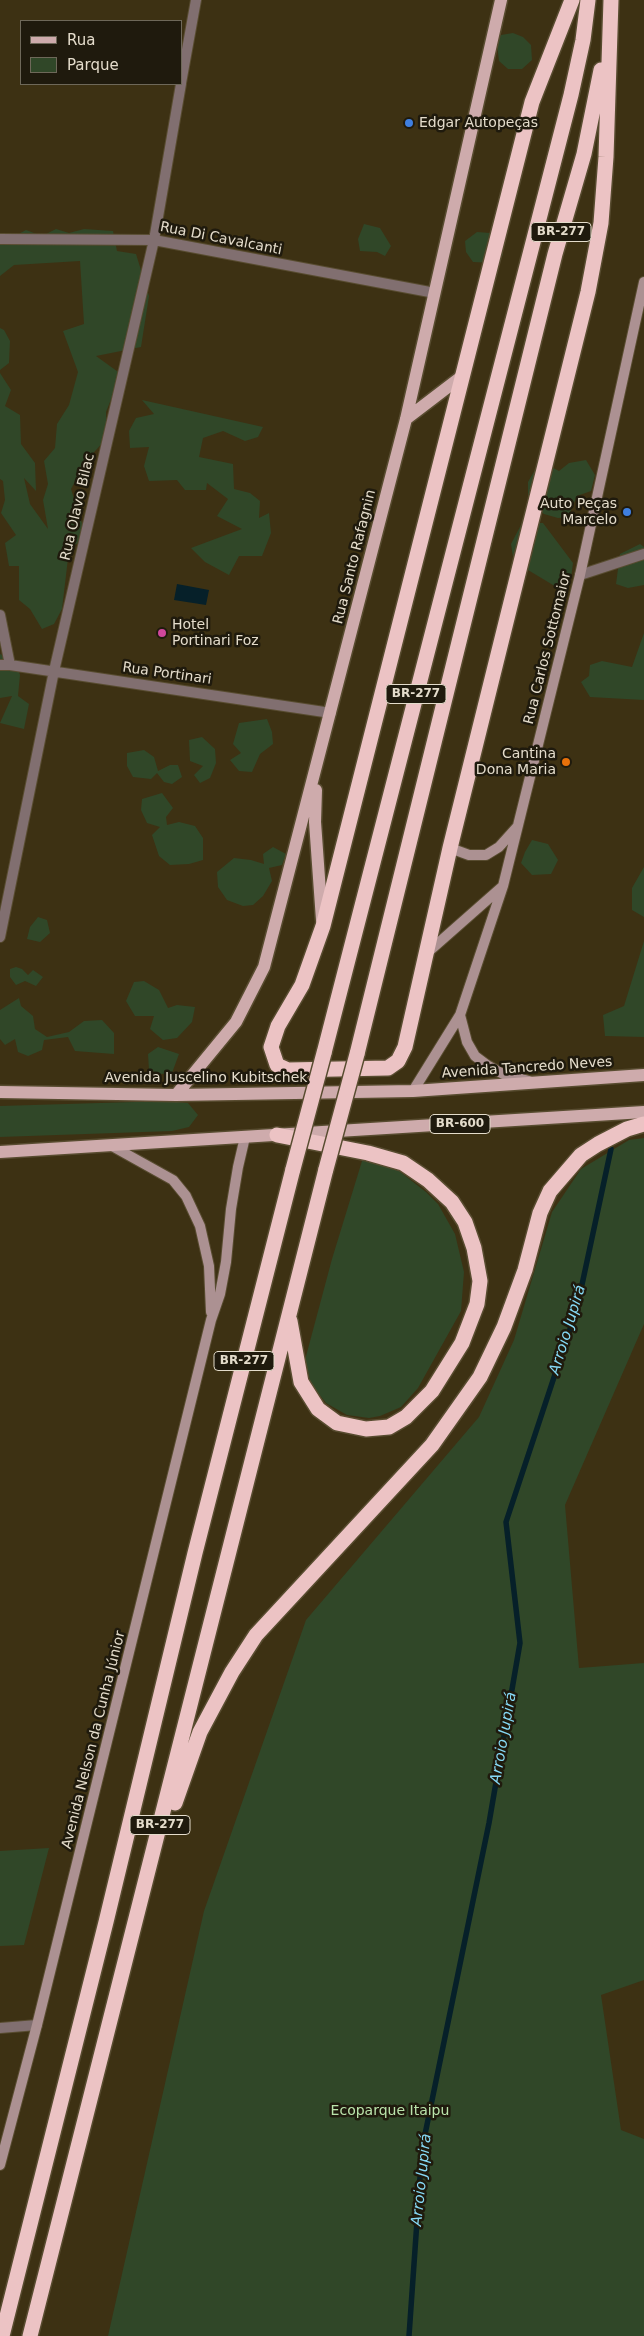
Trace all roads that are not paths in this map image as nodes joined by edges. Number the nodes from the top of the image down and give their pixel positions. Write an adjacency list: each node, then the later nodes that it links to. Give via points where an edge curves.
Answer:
1 (196, 0): 6 (street, Rua Olavo Bilac)
2 (501, 0): 11 (main road, Rua Santo Rafagnin)
3 (572, 0): 12 (highway, via 532,102)
4 (588, 0): 45 (highway, BR-277, bridge, via 571,95 195,1553)
5 (611, 5): 22 (highway, via 601,223 588,292); 39 (highway, BR-277, bridge, via 584,154 555,254 357,1054)
6 (182, 78)
7 (181, 85): 9 (street, Rua Olavo Bilac)
8 (0, 239): 9 (street, Rua Di Cavalcanti)
9 (154, 240): 11 (street, Rua Di Cavalcanti); 18 (street, Rua Olavo Bilac)
10 (644, 282): 15 (street, Rua Carlos Sottomaior)
11 (435, 293): 13 (main road, Rua Santo Rafagnin)
12 (461, 377): 13 (main road); 24 (highway)
13 (406, 419): 19 (main road, Rua Santo Rafagnin)
14 (644, 554): 15 (street)
15 (580, 575): 21 (street, Rua Carlos Sottomaior)
16 (0, 615): 17 (street)
17 (5, 665): 18 (street, Rua Portinari)
18 (54, 672): 19 (street, Rua Portinari); 25 (street, Rua Olavo Bilac)
19 (331, 713): 20 (main road, Rua Santo Rafagnin)
20 (318, 763): 24 (main road, via 315,822); 32 (main road, Rua Santo Rafagnin, via 264,967 236,1022)
21 (519, 824): 22 (street, via 499,847 486,855 469,855); 23 (street, Rua Carlos Sottomaior)
22 (450, 848): 26 (highway)
23 (503, 886): 26 (street); 27 (street, Rua Carlos Sottomaior)
24 (322, 926): 26 (highway, via 302,986 278,1026 271,1047 277,1065 288,1070 388,1068 398,1061 405,1047)
25 (0, 937)
26 (426, 952)
27 (460, 1015): 29 (street, via 467,1042 475,1056 503,1074); 30 (street, Rua Carlos Sottomaior)
28 (644, 1075): 29 (main road, Avenida Tancredo Neves)
29 (534, 1083): 30 (main road, Avenida Tancredo Neves)
30 (413, 1091): 32 (main road, Avenida Juscelino Kubitschek)
31 (0, 1092): 32 (main road, Avenida Juscelino Kubitschek)
32 (176, 1095)
33 (644, 1112): 35 (main road, BR-600)
34 (644, 1124): 41 (highway, via 627,1128 598,1144 581,1155 560,1178 540,1213 525,1270 504,1327 480,1377 461,1406 432,1445 256,1635 200,1732)
35 (277, 1135): 36 (main road); 39 (highway, via 377,1155 403,1163 428,1180 452,1202 466,1222 480,1281 477,1304 462,1343 432,1391 406,1417 389,1427 366,1429 337,1423 318,1409 300,1382)
36 (245, 1137): 37 (main road); 40 (street, Avenida Nelson da Cunha Júnior, via 231,1209 226,1262)
37 (112, 1146): 38 (main road); 40 (street, Avenida Nelson da Cunha Júnior, via 173,1180 186,1196 200,1226 209,1266)
38 (0, 1152)
39 (289, 1313): 41 (highway, BR-277)
40 (211, 1320): 42 (street, Avenida Nelson da Cunha Júnior)
41 (147, 1880): 46 (highway, BR-277)
42 (37, 2025): 43 (street); 44 (street, Avenida Nelson da Cunha Júnior)
43 (0, 2028)
44 (0, 2165)
45 (2, 2336)
46 (30, 2336)

